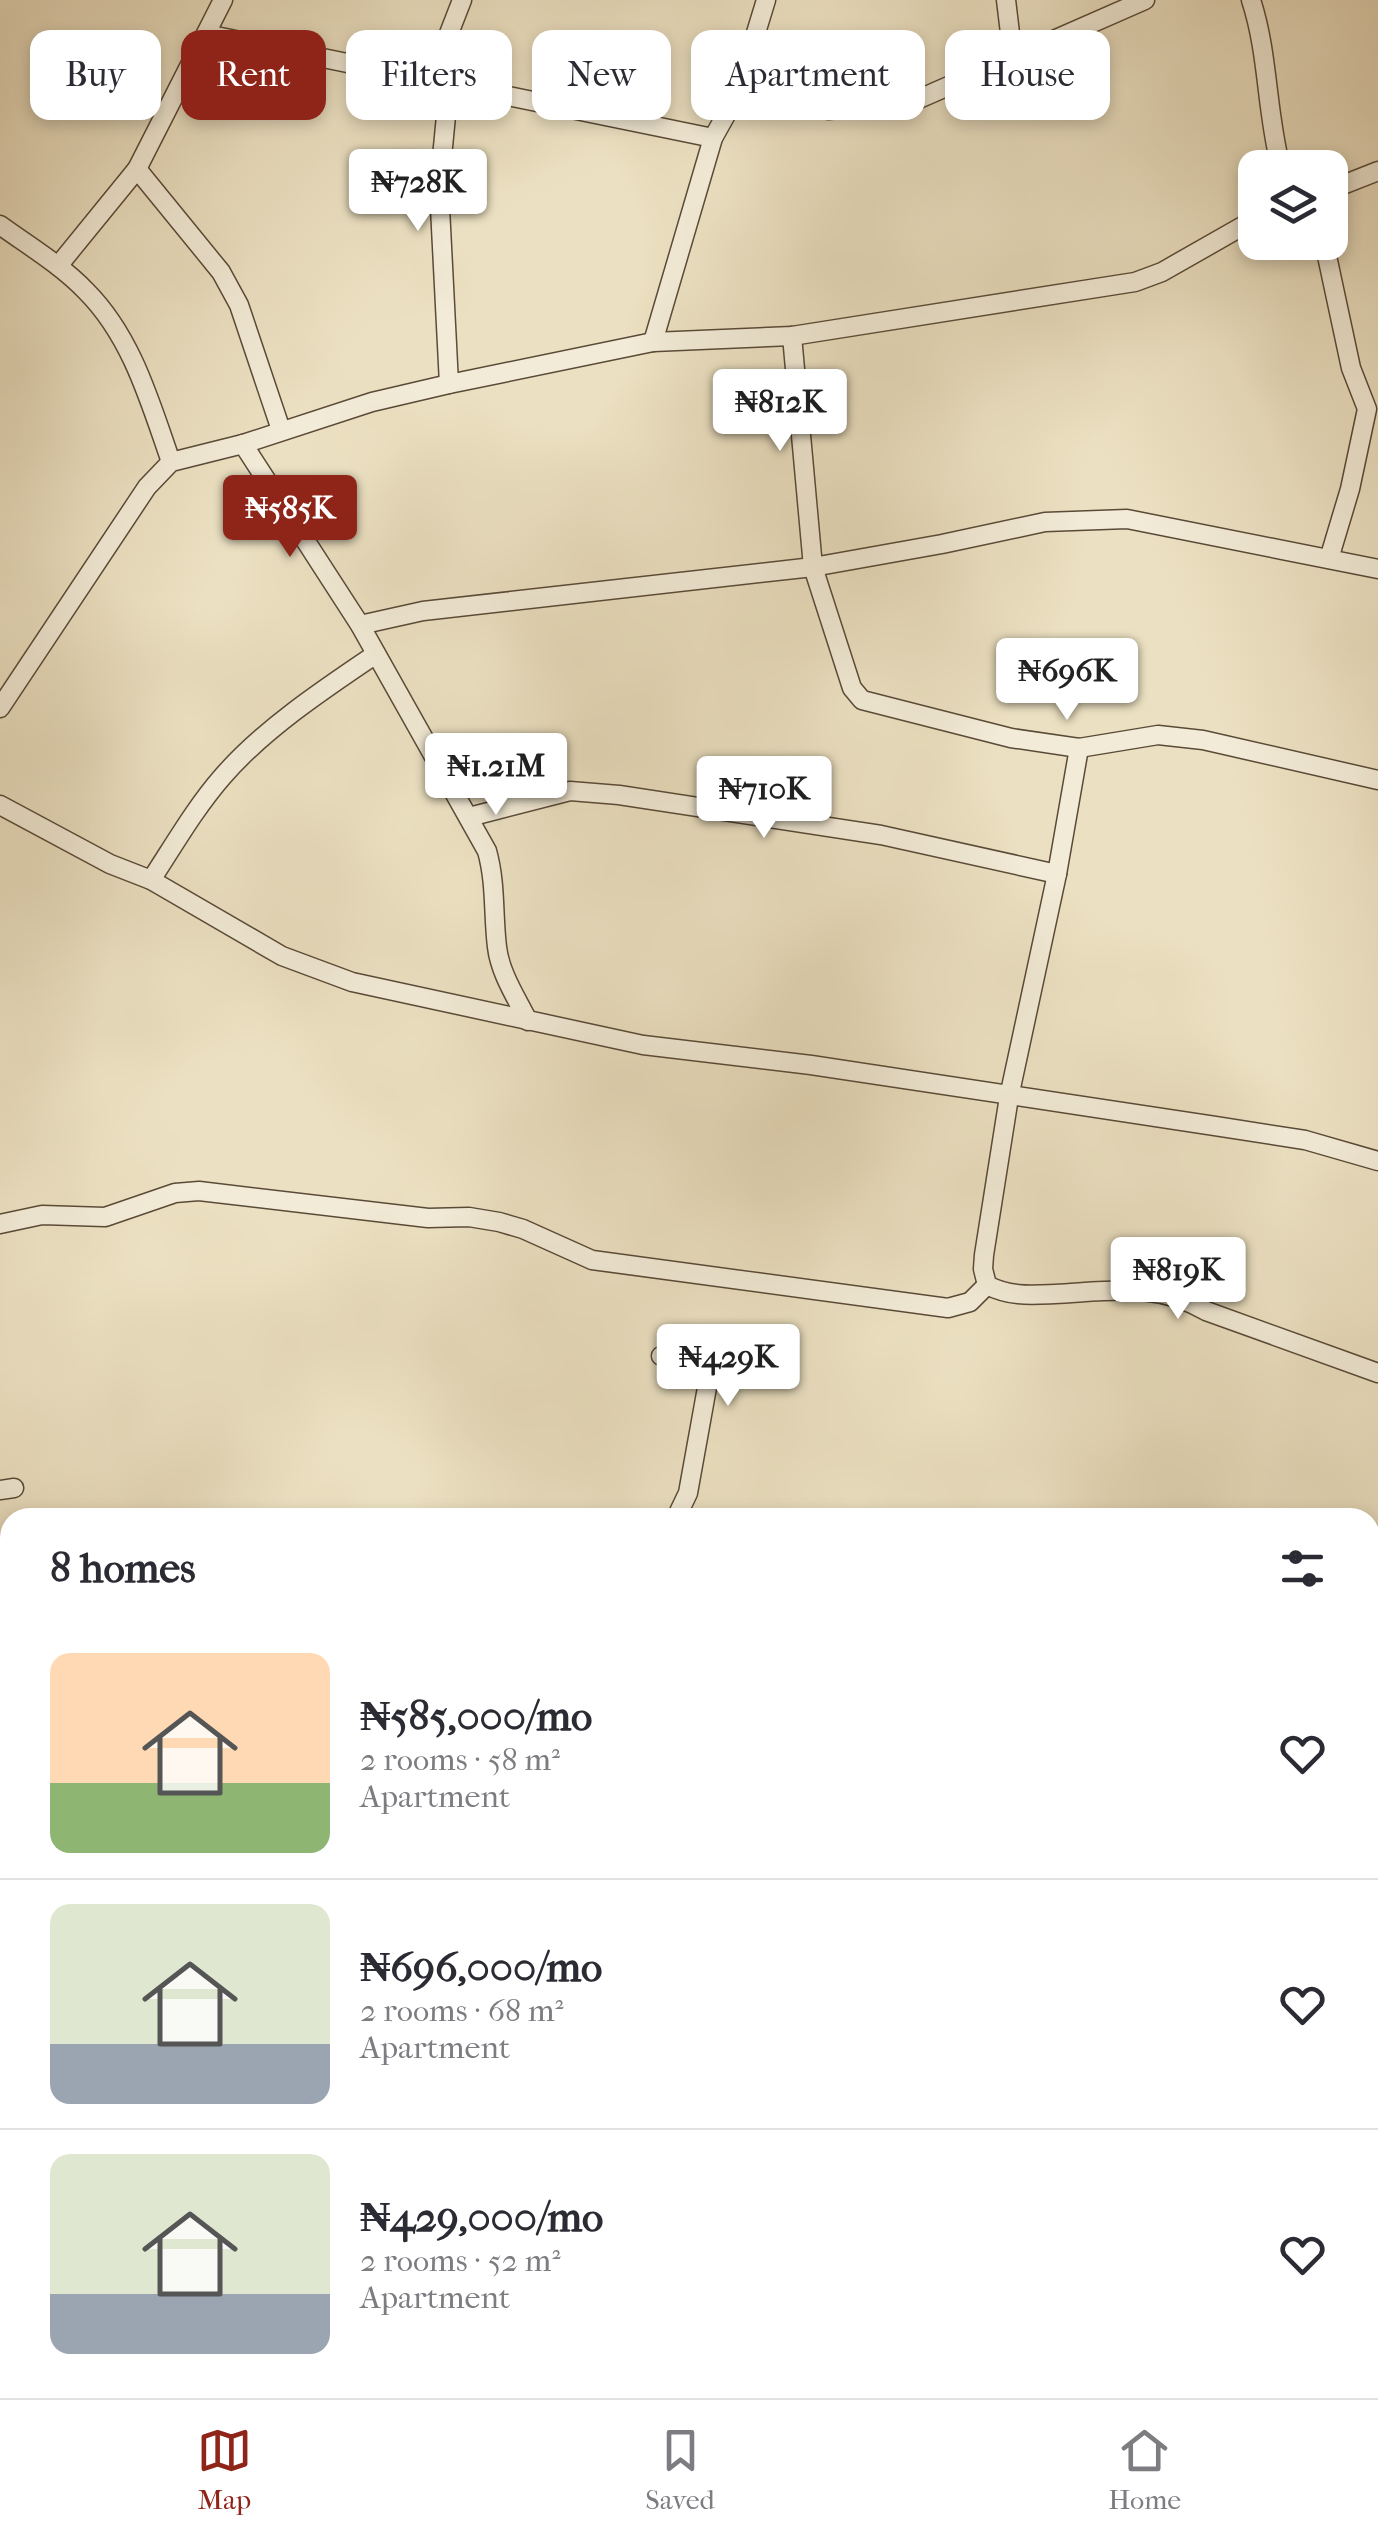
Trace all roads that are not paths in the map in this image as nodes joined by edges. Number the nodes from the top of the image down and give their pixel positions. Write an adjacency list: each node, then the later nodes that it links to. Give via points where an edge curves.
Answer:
1 (224, 0): 7 (street)
2 (462, 0): 8 (street)
3 (766, 0): 9 (street)
4 (1006, 0): 10 (street)
5 (1146, 0): 11 (street)
6 (1252, 0): 17 (street)
7 (208, 30)
8 (450, 30)
9 (757, 30)
10 (1010, 30)
11 (1077, 30)
12 (181, 83): 18 (street)
13 (512, 98): 16 (street)
14 (446, 120): 27 (street, via 440,188)
15 (723, 120): 16 (street)
16 (713, 138): 26 (street)
17 (1277, 150)
18 (137, 169): 24 (street); 29 (street, via 230,288)
19 (1378, 171): 20 (street)
20 (1348, 183)
21 (0, 225): 24 (street)
22 (1238, 229): 25 (street, via 1135,282)
23 (1328, 260): 28 (street, via 1351,368)
24 (58, 266): 31 (street, via 108,317 128,351)
25 (792, 336): 26 (street); 33 (street)
26 (652, 342): 27 (street)
27 (449, 384): 29 (street)
28 (1373, 407): 32 (street)
29 (281, 430): 30 (street)
30 (243, 444): 31 (street); 35 (street)
31 (170, 462): 37 (street)
32 (1329, 559): 33 (street, via 1127,519 1046,522); 34 (street)
33 (813, 567): 35 (street, via 423,611); 38 (street, via 852,688 862,700)
34 (1378, 570)
35 (360, 625): 36 (street)
36 (376, 654): 41 (street); 43 (street, via 309,700 226,772)
37 (0, 708)
38 (1079, 748): 39 (street, via 1158,734); 42 (street)
39 (1378, 780)
40 (0, 805): 43 (street)
41 (469, 817): 42 (street, via 570,792 619,795 881,835); 44 (street, via 494,874 497,950)
42 (1057, 874): 45 (street)
43 (151, 880): 44 (street, via 282,956 322,971)
44 (528, 1021): 45 (street, via 642,1045)
45 (1009, 1097): 46 (street, via 1305,1140); 48 (street, via 984,1255)
46 (1378, 1161)
47 (0, 1224): 48 (street, via 42,1214 105,1218 175,1193 200,1192 499,1222 592,1260 948,1308 970,1302)
48 (987, 1285): 50 (street, via 1018,1295 1166,1292)
49 (661, 1356): 51 (street, via 685,1358 702,1368 708,1382)
50 (1378, 1373)
51 (681, 1508)

